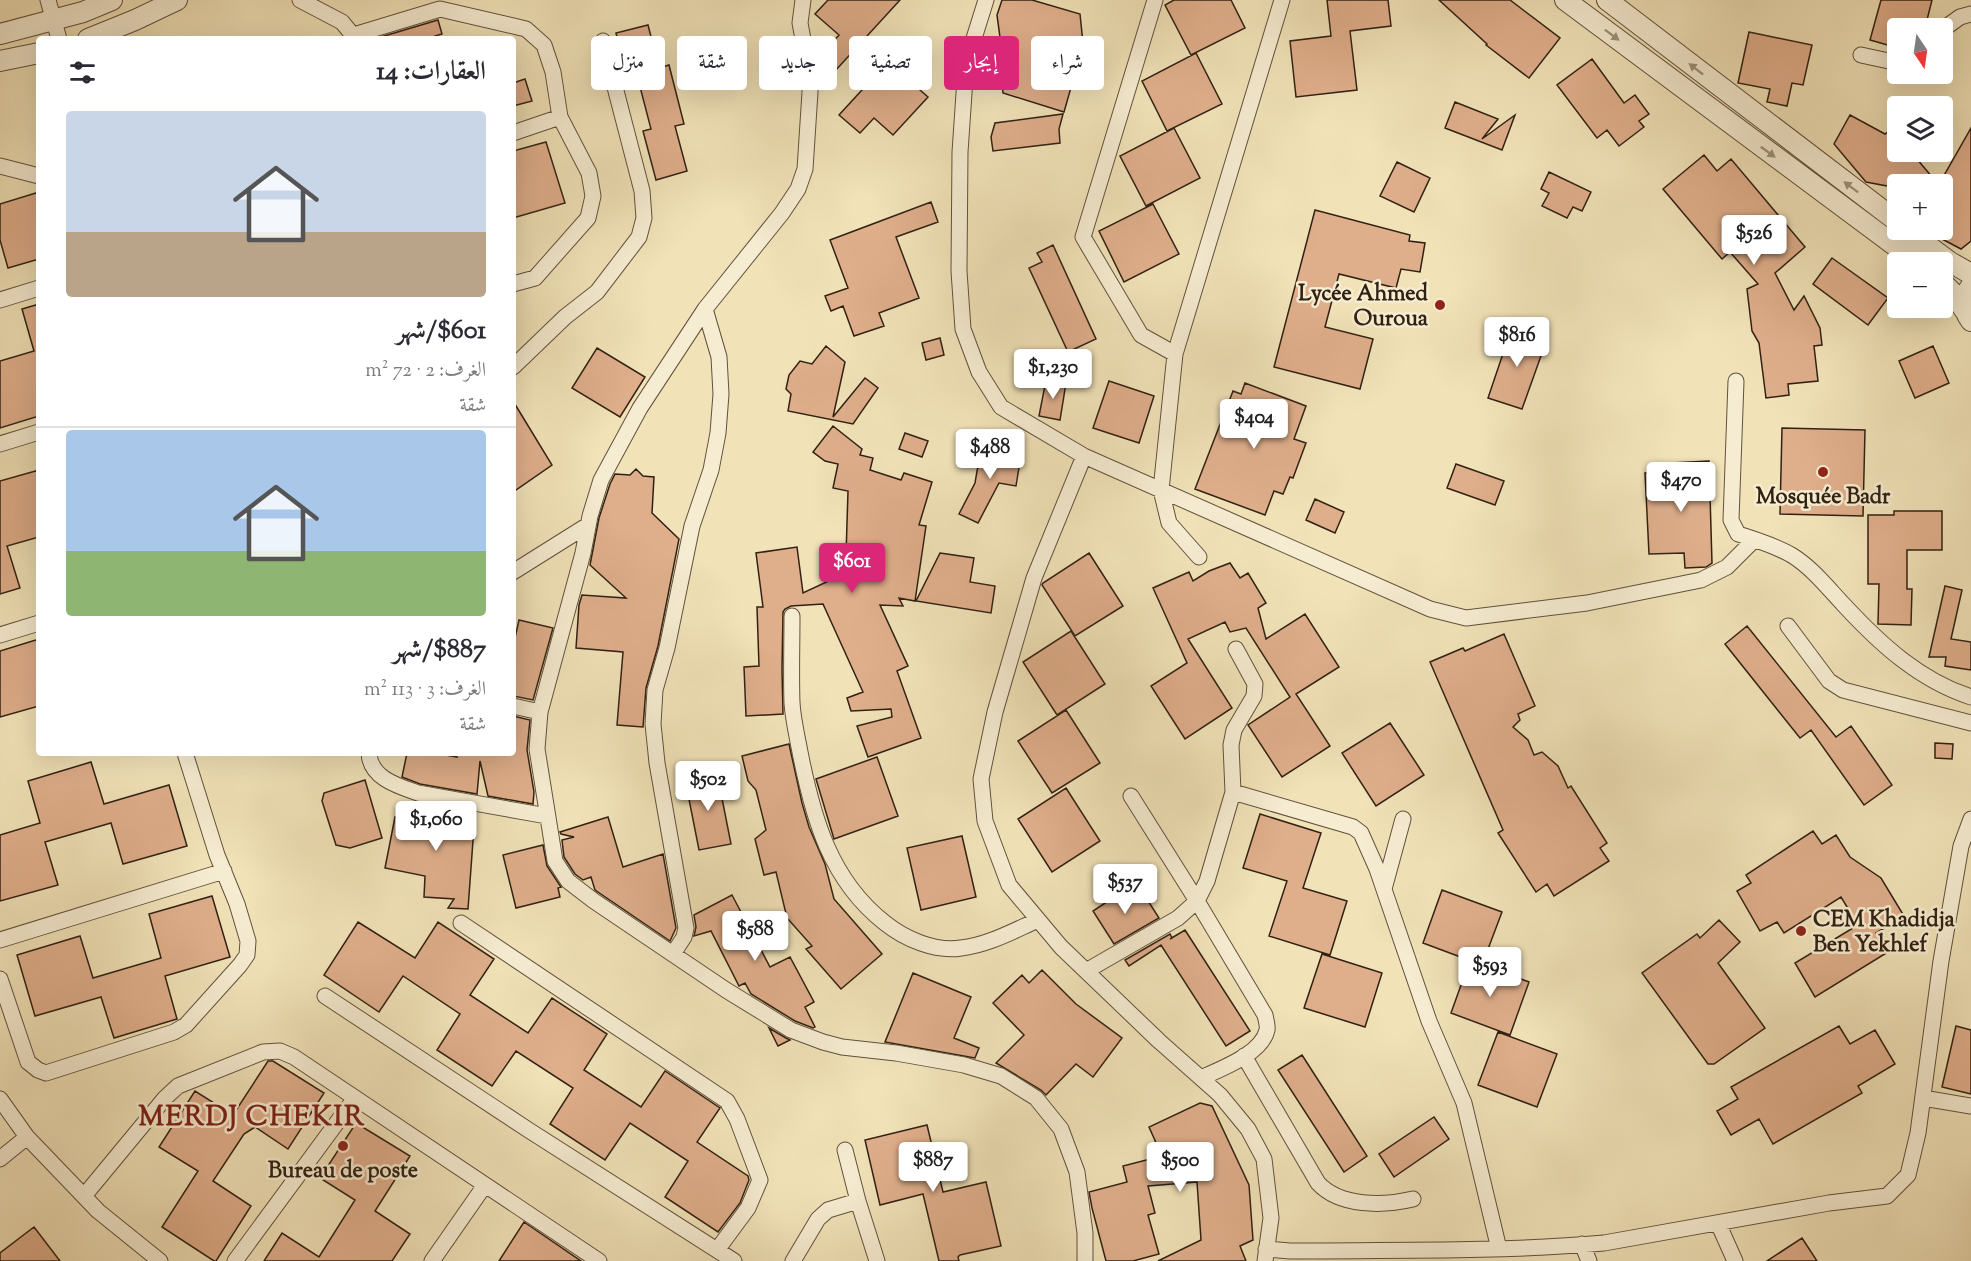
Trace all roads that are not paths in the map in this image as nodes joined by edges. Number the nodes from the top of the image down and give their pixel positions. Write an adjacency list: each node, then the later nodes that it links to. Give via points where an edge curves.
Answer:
1 (48, 0): 13 (street)
2 (112, 0): 13 (street)
3 (177, 0): 15 (street)
4 (300, 0): 16 (street, via 342,22)
5 (803, 0): 36 (street, via 800,23 810,77 805,169 798,189 782,213)
6 (1155, 0): 38 (street, via 1083,237 1141,335)
7 (1282, 0): 38 (street)
8 (1565, 0): 29 (street, one-way to 29)
9 (1607, 0): 27 (street, one-way to 9)
10 (982, 2): 43 (street, via 966,64 960,152 959,271 963,329 979,372 1001,407)
11 (1971, 14): 12 (street)
12 (1953, 22)
13 (57, 29): 14 (street)
14 (0, 34)
15 (95, 36)
16 (354, 36)
17 (358, 36): 23 (street, via 440,9 526,28 544,45)
18 (36, 54): 20 (street)
19 (1861, 55): 21 (street)
20 (0, 61)
21 (1887, 61)
22 (616, 90): 39 (street, via 642,191 644,218 639,237 597,292)
23 (560, 117): 24 (street); 31 (street, via 589,173 593,196 588,218 535,278)
24 (516, 132)
25 (0, 166): 26 (street)
26 (36, 175)
27 (1887, 214)
28 (1920, 240): 30 (street)
29 (1904, 252)
30 (1971, 274)
31 (516, 284)
32 (1971, 286): 37 (street, via 1965,294)
33 (36, 289): 35 (street)
34 (1953, 293): 37 (street)
35 (0, 300)
36 (705, 309): 45 (street, via 640,408 601,480); 71 (street, via 719,357 718,433 711,470 692,526 655,690 653,724 686,928)
37 (1968, 316)
38 (1175, 354): 44 (street)
39 (516, 364)
40 (1736, 381): 46 (street, via 1731,520 1738,534)
41 (36, 433): 42 (street)
42 (0, 444)
43 (1084, 456): 44 (street); 68 (street, via 1034,578 995,712 981,779 985,821 1009,885)
44 (1161, 490): 46 (street, via 1430,609 1466,618 1587,603 1701,580 1727,567); 47 (street, via 1169,522)
45 (588, 525): 48 (street); 56 (street)
46 (1754, 540): 54 (street, via 1794,556 1873,637 1912,669)
47 (1199, 557)
48 (516, 570)
49 (792, 616): 68 (street, via 792,705 808,792 822,838 844,880 865,908 900,934 938,948 982,944)
50 (36, 624): 52 (street)
51 (1788, 626): 57 (street, via 1830,681 1843,690)
52 (0, 635)
53 (1236, 650): 60 (street, via 1255,684 1254,696 1234,730)
54 (1971, 697)
55 (516, 707): 56 (street)
56 (540, 712): 62 (street, via 537,749)
57 (1971, 723)
58 (186, 756): 65 (street)
59 (369, 756): 62 (street, via 382,778 418,793)
60 (1233, 792): 66 (street, via 1353,827 1361,833); 67 (street, via 1207,881)
61 (1131, 796): 67 (street)
62 (547, 816): 71 (street, via 555,861 568,881)
63 (1403, 819): 66 (street)
64 (1971, 819): 78 (street, via 1961,846 1941,961)
65 (224, 871): 70 (street); 73 (street, via 248,941 247,955 186,1025 174,1032 46,1073 28,1062)
66 (1384, 889): 91 (street, via 1429,1021 1464,1103)
67 (1197, 901): 72 (street, via 1178,918); 75 (street, via 1265,1016 1267,1029 1261,1043)
68 (1038, 920): 72 (street)
69 (461, 923): 90 (street, via 727,1101 760,1180 748,1208)
70 (0, 940)
71 (673, 954): 101 (street, via 791,1030 842,1047 964,1065 1001,1076 1036,1098 1061,1129 1077,1172)
72 (1086, 971): 76 (street)
73 (0, 979)
74 (325, 996): 90 (street)
75 (1244, 1056): 76 (street); 86 (street, via 1327,1192 1344,1199 1377,1203)
76 (1201, 1078): 92 (street, via 1248,1129 1264,1159 1271,1218)
77 (355, 1098): 84 (street); 85 (street, via 294,1057 280,1051 263,1052 178,1086); 95 (street)
78 (1923, 1098): 80 (street); 88 (street, via 1908,1175 1887,1196)
79 (0, 1099): 81 (street)
80 (1971, 1106)
81 (27, 1137): 83 (street); 85 (street)
82 (846, 1150): 87 (street)
83 (0, 1159)
84 (486, 1185): 96 (street); 97 (street)
85 (84, 1196): 94 (street)
86 (1413, 1199)
87 (858, 1202): 99 (street, via 828,1210 818,1219); 100 (street)
88 (1718, 1222): 89 (street); 103 (street)
89 (1582, 1245): 91 (street); 102 (street)
90 (717, 1250): 98 (street)
91 (1492, 1253): 93 (street)
92 (1265, 1255): 93 (street)
93 (1289, 1256)
94 (152, 1259)
95 (235, 1261)
96 (432, 1261)
97 (599, 1261)
98 (734, 1261)
99 (793, 1261)
100 (877, 1261)
101 (1085, 1261)
102 (1589, 1261)
103 (1736, 1261)

